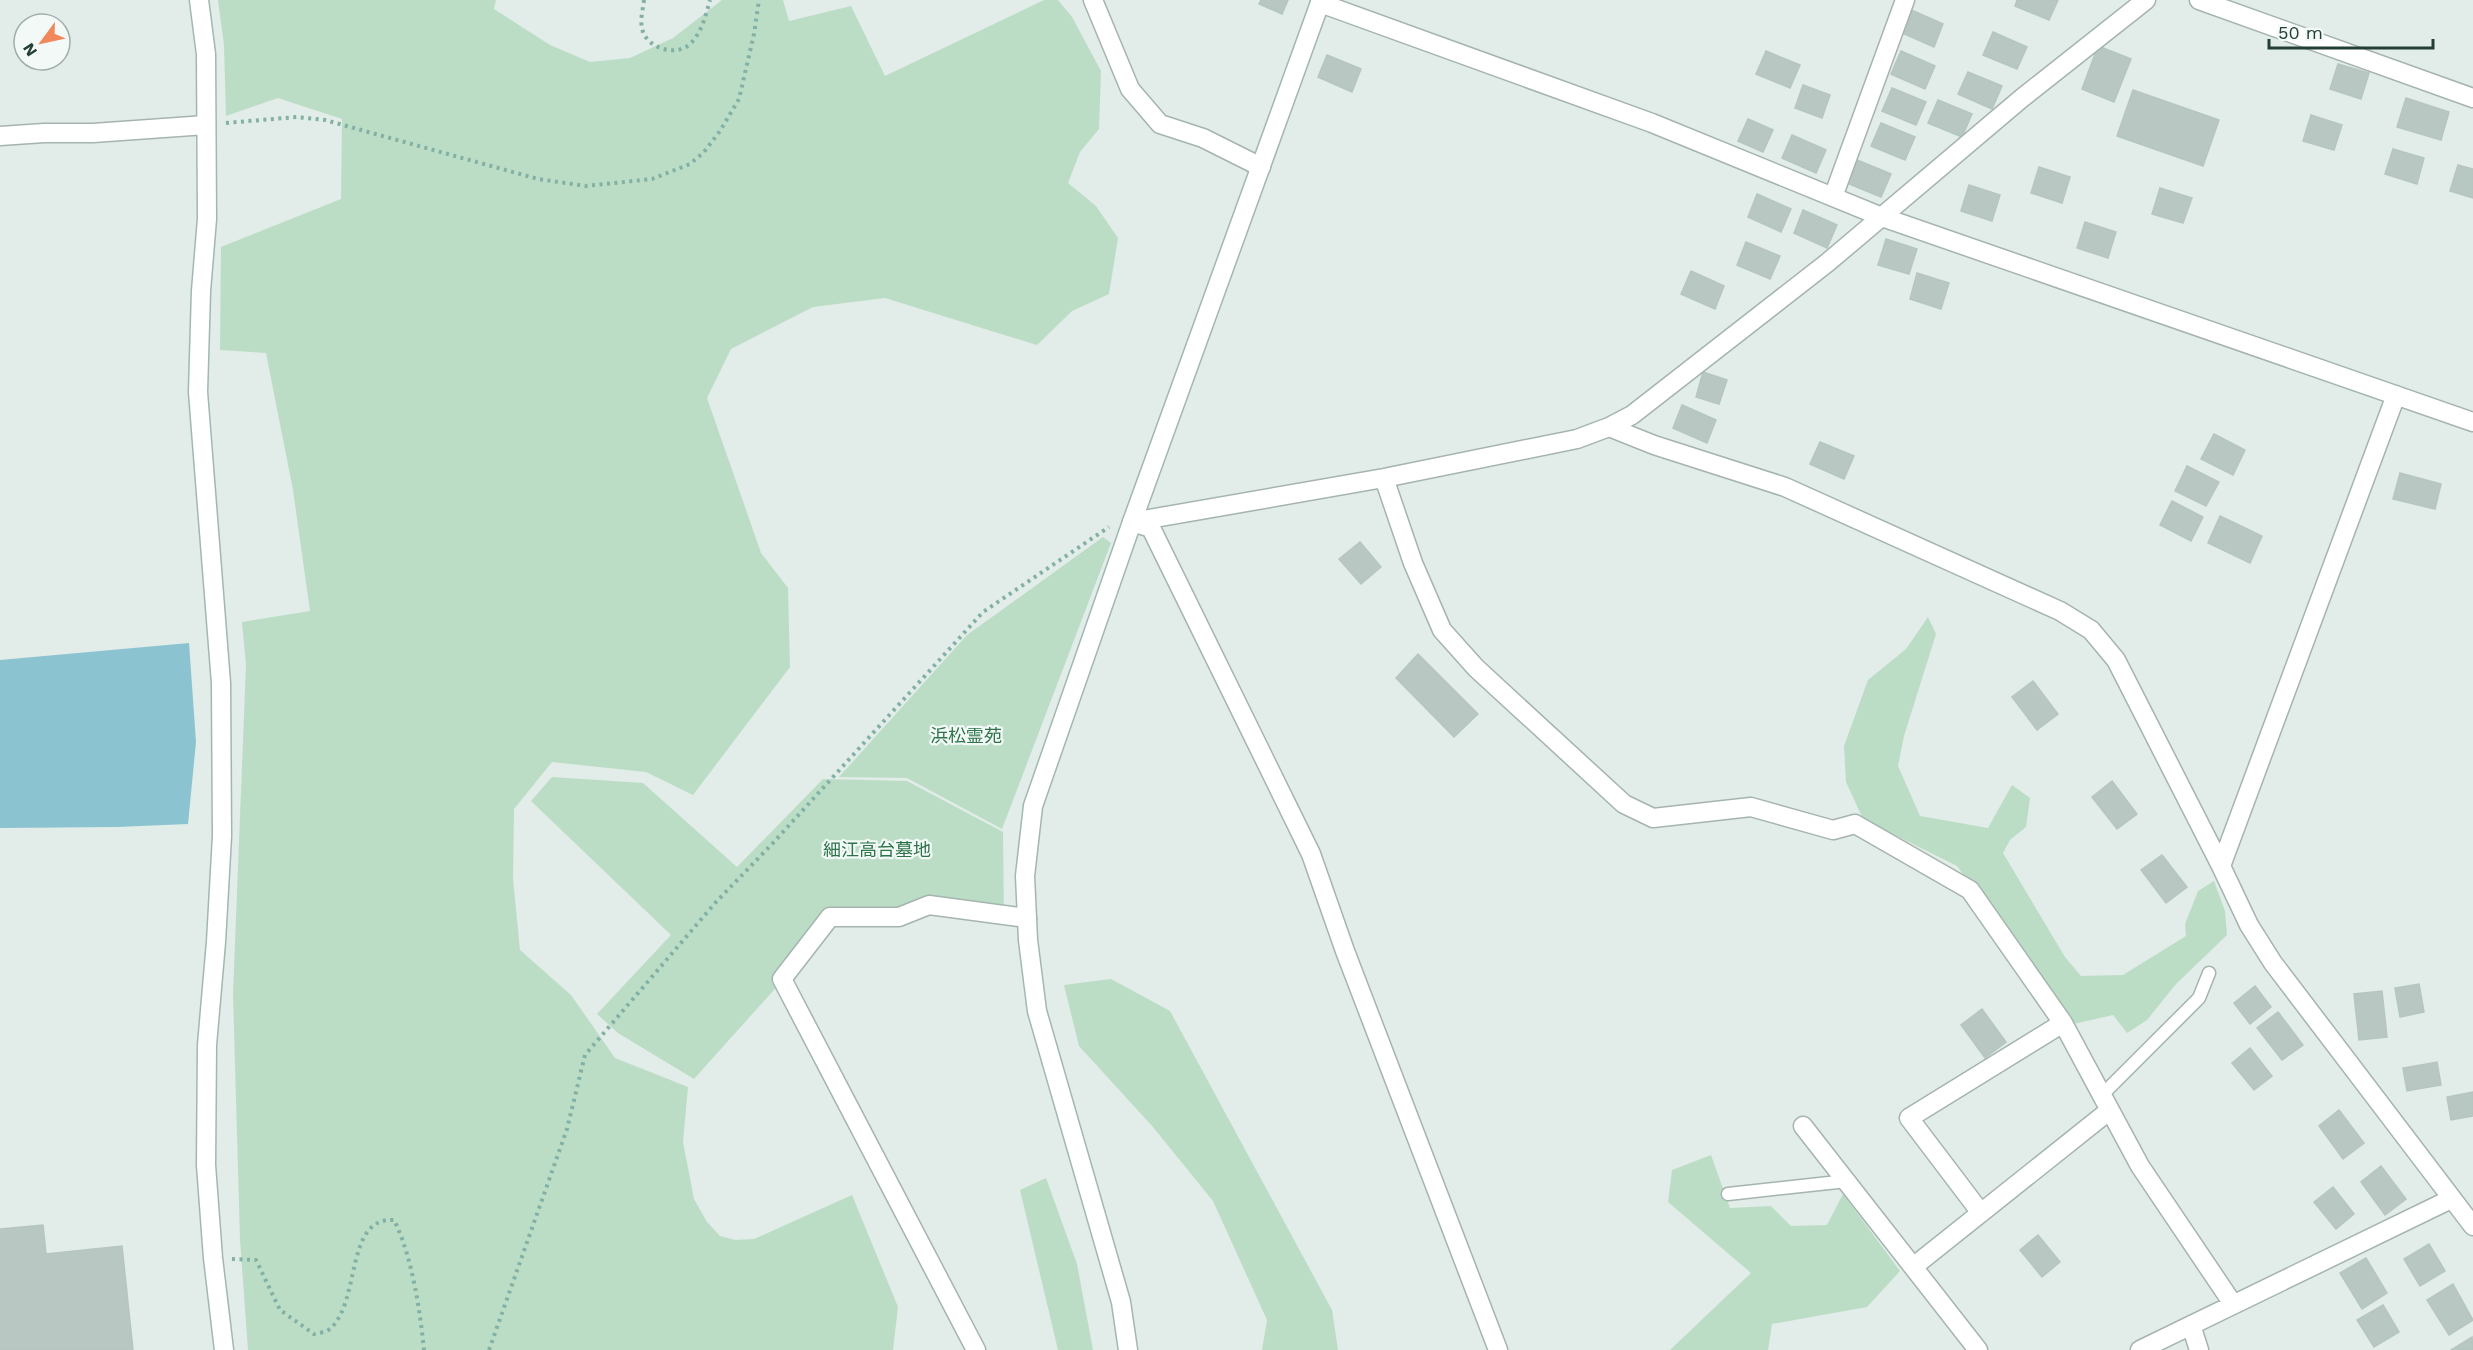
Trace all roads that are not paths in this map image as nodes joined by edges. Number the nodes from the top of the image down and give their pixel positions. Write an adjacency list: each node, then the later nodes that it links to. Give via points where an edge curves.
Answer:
1 (198, 0): 8 (street, via 206,54)
2 (1093, 0): 10 (street, via 1130,89 1160,124 1203,138)
3 (1905, 0): 11 (street)
4 (2146, 0): 12 (street, via 2022,98)
5 (2199, 0): 7 (street)
6 (1320, 2): 10 (street); 11 (street, via 1652,123)
7 (2473, 98)
8 (206, 125): 9 (street); 32 (street, via 207,219 198,393 221,694 222,836 207,1045 206,1165)
9 (0, 136)
10 (1261, 167): 17 (street)
11 (1833, 197): 12 (street)
12 (1882, 217): 13 (street); 15 (street, via 1632,415)
13 (2396, 395): 14 (street); 18 (street)
14 (2473, 422)
15 (1609, 427): 16 (street, via 1578,439); 18 (street, via 1785,487 2060,611 2091,630 2116,660)
16 (1383, 478): 17 (street); 21 (street, via 1442,630 1476,668 1624,804 1653,818 1751,807 1833,830 1855,824 1970,890)
17 (1132, 522): 19 (street, via 1033,806 1025,876); 35 (street, via 1151,528 1311,854)
18 (2221, 866): 26 (street, via 2249,925 2273,963)
19 (1027, 918): 33 (street, via 929,905 899,917 830,917 782,979); 34 (street, via 1036,1011 1121,1302)
20 (2209, 973): 22 (lane, via 2199,998)
21 (2063, 1023): 22 (street); 27 (street, via 1909,1118)
22 (2106, 1102): 27 (street); 30 (street, via 2140,1166)
23 (1803, 1126): 24 (street)
24 (1847, 1181): 25 (lane); 29 (street)
25 (1728, 1194)
26 (2451, 1199): 28 (street); 30 (street)
27 (1981, 1213): 29 (street)
28 (2473, 1226)
29 (1913, 1267): 36 (street)
30 (2233, 1304): 31 (street)
31 (2190, 1325): 37 (street); 38 (street)
32 (224, 1350)
33 (976, 1350)
34 (1128, 1350)
35 (1498, 1350)
36 (1978, 1350)
37 (2140, 1350)
38 (2199, 1350)

